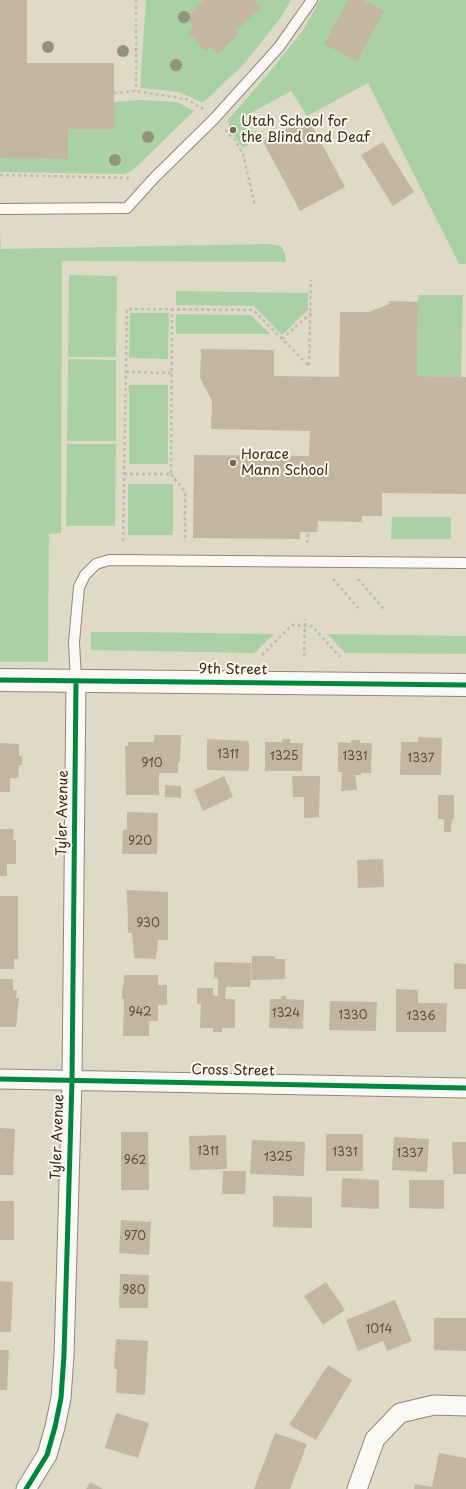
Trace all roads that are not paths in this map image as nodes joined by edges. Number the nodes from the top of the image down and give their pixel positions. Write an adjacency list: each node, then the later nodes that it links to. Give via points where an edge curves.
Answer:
1 (312, 0): 2 (lane, via 279,47 214,119 127,208)
2 (0, 210)
3 (466, 563): 5 (lane, via 109,560 96,564 85,575 79,587 74,642)
4 (0, 680): 5 (street, 9th Street)
5 (76, 681): 6 (street, 9th Street); 8 (street, Tyler Avenue)
6 (466, 685)
7 (0, 1079): 8 (street, Cross Street)
8 (72, 1080): 9 (street, Cross Street); 11 (street, Tyler Avenue, via 61,1398 47,1455)
9 (466, 1088)
10 (466, 1406): 12 (street, via 434,1405 400,1413 376,1439)
11 (26, 1489)
12 (357, 1489)

